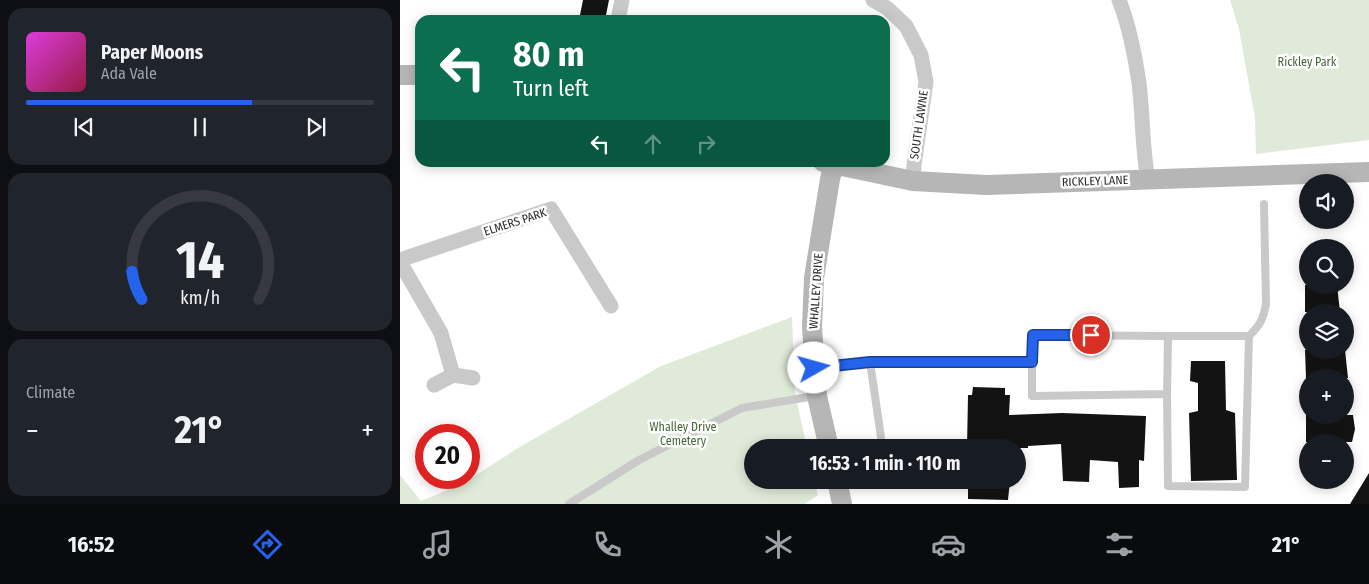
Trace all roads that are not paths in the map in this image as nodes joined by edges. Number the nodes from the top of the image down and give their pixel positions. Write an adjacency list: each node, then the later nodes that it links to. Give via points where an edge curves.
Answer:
1 (622, 0): 4 (street)
2 (873, 0): 11 (street, SOUTH LAWNE, via 906,26 921,55 926,82)
3 (1119, 0): 10 (street, via 1126,18 1138,82)
4 (619, 15)
5 (400, 75): 6 (street)
6 (415, 76)
7 (828, 167): 19 (street, WHALLEY DRIVE, via 830,179 814,278)
8 (843, 167): 11 (street, RICKLEY LANE)
9 (1369, 172): 10 (street, RICKLEY LANE)
10 (1148, 180): 11 (street, RICKLEY LANE, via 986,185)
11 (913, 181)
12 (1264, 204): 16 (lane, via 1266,304 1264,318)
13 (400, 261): 14 (street, ELMERS PARK, via 551,209); 20 (street, ELMERS PARK, via 441,333)
14 (611, 306)
15 (1168, 336): 16 (lane); 18 (lane, via 1033,335); 23 (lane)
16 (1249, 336): 23 (lane, via 1245,487 1168,486)
17 (870, 362): 18 (lane); 19 (lane); 25 (lane)
18 (1032, 362): 23 (lane, via 1032,396)
19 (814, 368): 24 (street, WHALLEY DRIVE)
20 (453, 375): 21 (street); 22 (street)
21 (473, 378)
22 (434, 385)
23 (1167, 394)
24 (817, 396): 26 (street, WHALLEY DRIVE); 28 (lane, via 742,408 639,460)
25 (881, 437)
26 (827, 439)
27 (839, 489): 29 (street)
28 (569, 504)
29 (842, 504)

